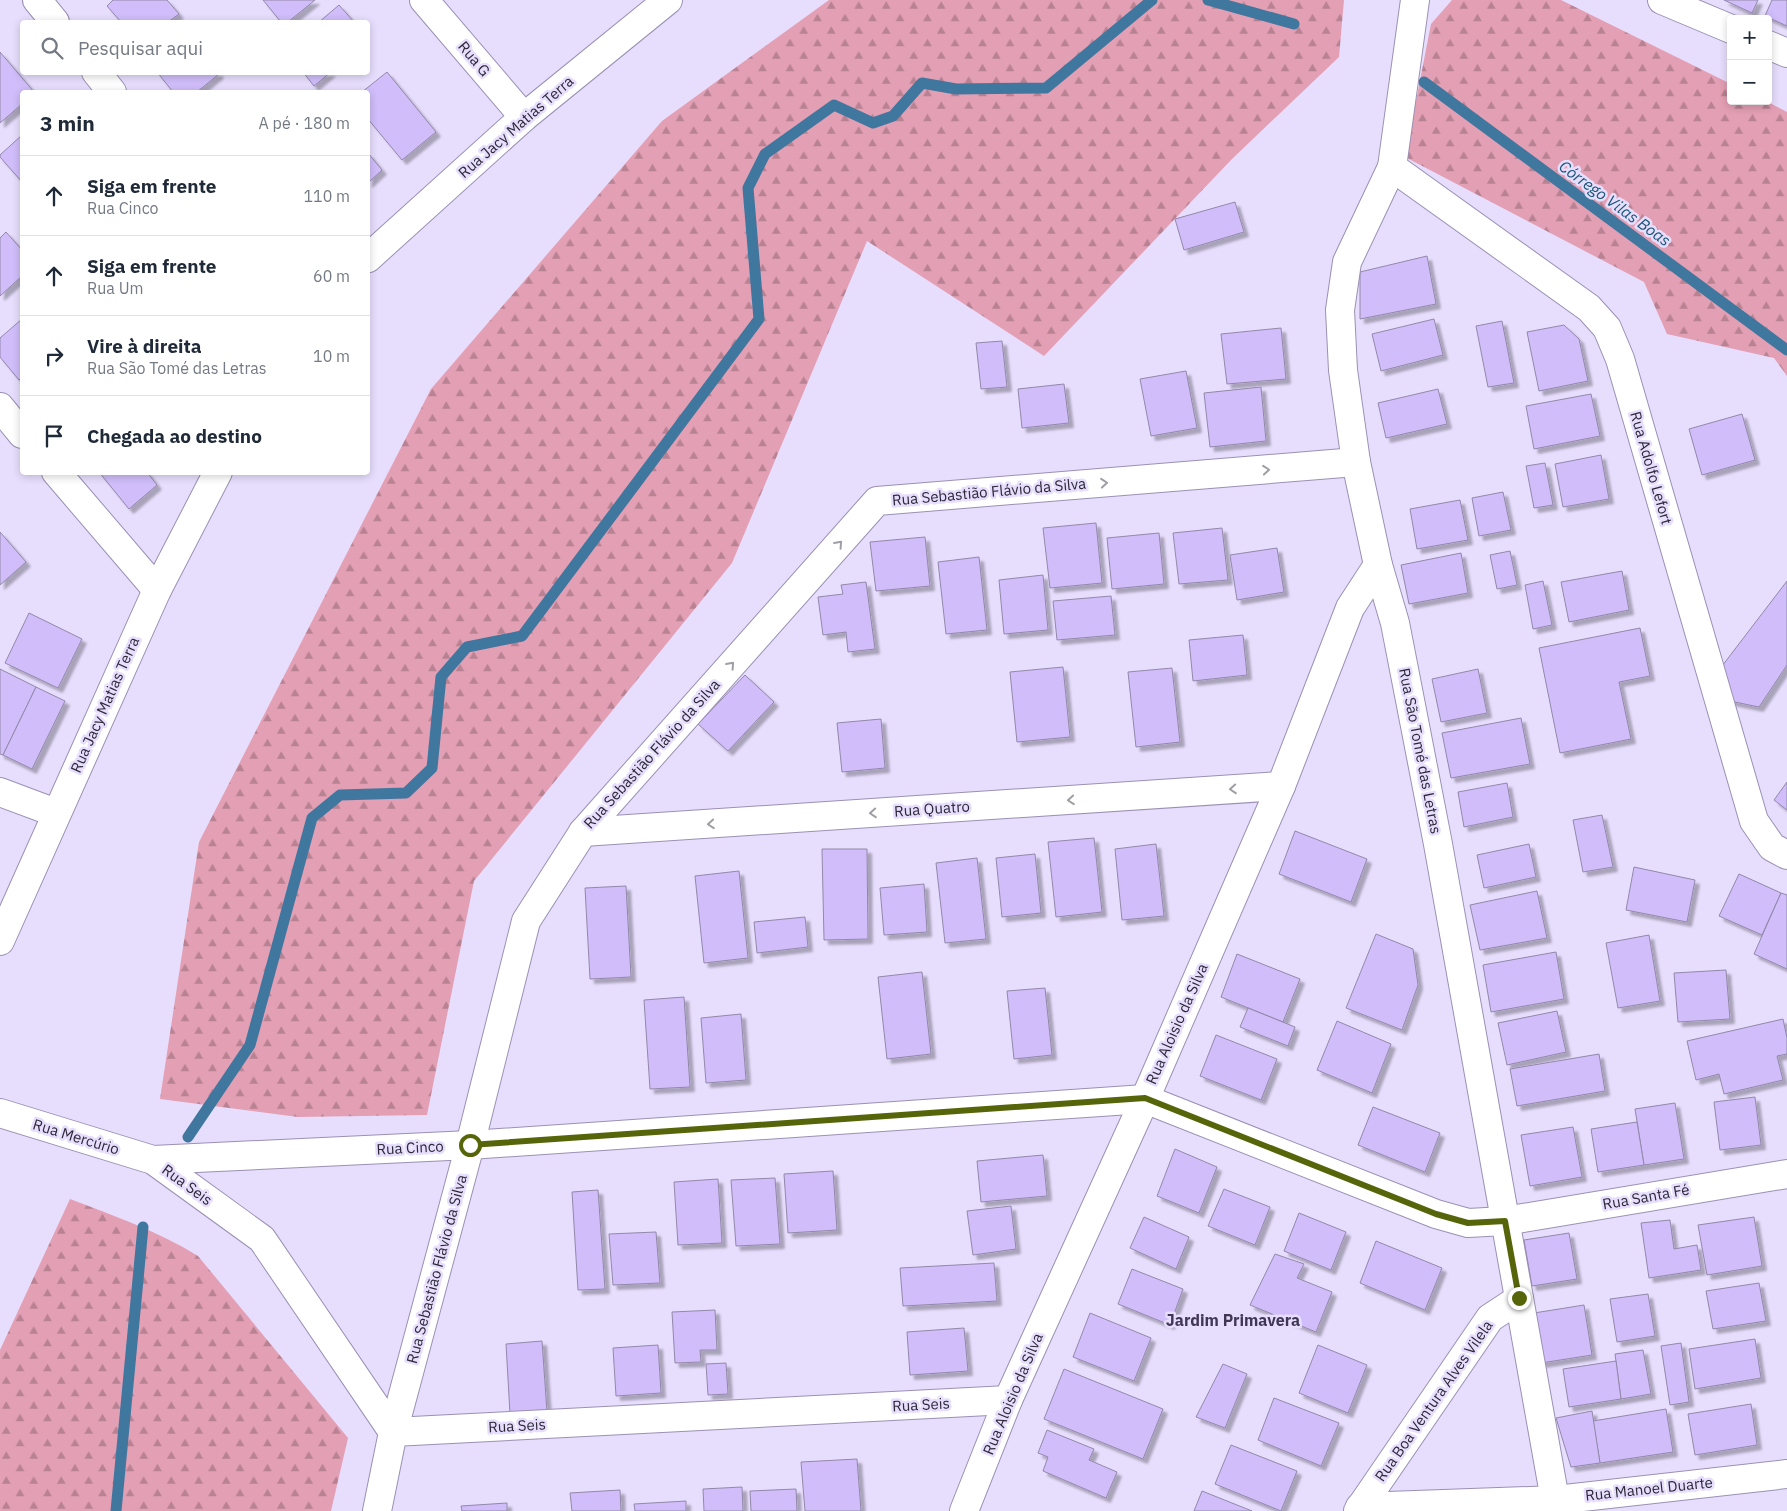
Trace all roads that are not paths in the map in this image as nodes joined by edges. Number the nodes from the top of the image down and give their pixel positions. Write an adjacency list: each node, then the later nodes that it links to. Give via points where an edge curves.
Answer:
1 (37, 0): 6 (street)
2 (424, 0): 12 (street, Rua G)
3 (668, 0): 12 (street, Rua Jacy Matias Terra)
4 (1415, 0): 13 (street, Rua São Tomé das Letras)
5 (1662, 0): 7 (street)
6 (53, 20)
7 (1727, 27)
8 (1772, 47): 9 (street)
9 (1787, 53)
10 (98, 75): 11 (street)
11 (110, 90)
12 (524, 117): 14 (street, Rua Jacy Matias Terra)
13 (1392, 167): 17 (street, Rua São Tomé das Letras, via 1347,262 1340,310 1343,370); 26 (street, Rua Adolfo Lefort, via 1589,308 1607,328 1620,359 1754,821 1772,847)
14 (370, 256)
15 (0, 407): 16 (street)
16 (20, 432)
17 (1356, 462): 20 (street, Rua São Tomé das Letras); 25 (street, Rua Sebastião Flávio da Silva, one-way to 17, via 877,501)
18 (59, 475): 21 (street)
19 (216, 475): 21 (street, Rua Jacy Matias Terra)
20 (1378, 565): 22 (street, Rua Aloisio da Silva, via 1350,608); 33 (street, Rua São Tomé das Letras, via 1394,623 1438,844)
21 (157, 590): 24 (street, Rua Jacy Matias Terra)
22 (1281, 786): 25 (street, Rua Quatro, one-way to 25); 28 (street, Rua Aloisio da Silva)
23 (0, 792): 24 (street)
24 (56, 813): 27 (street, Rua Jacy Matias Terra)
25 (582, 832): 30 (street, Rua Sebastião Flávio da Silva, via 526,921)
26 (1787, 855)
27 (0, 941)
28 (1145, 1098): 30 (street, Rua Cinco); 33 (street, Rua Santa Fé, via 1436,1214 1468,1223); 35 (street, Rua Aloisio da Silva)
29 (0, 1113): 31 (street, Rua Mercúrio)
30 (470, 1145): 31 (street, Rua Cinco); 36 (street, Rua Sebastião Flávio da Silva)
31 (153, 1160): 36 (street, Rua Seis, via 262,1239)
32 (1787, 1174): 33 (street, Rua Santa Fé)
33 (1505, 1221): 34 (street, Rua São Tomé das Letras)
34 (1519, 1298): 38 (street, Rua São Tomé das Letras); 39 (street, Rua Boa Ventura Alves Vilela, via 1490,1318)
35 (1008, 1400): 36 (street, Rua Seis); 41 (street, Rua Aloisio da Silva)
36 (393, 1432): 40 (street, Rua Sebastião Flávio da Silva)
37 (1787, 1474): 38 (street, Rua Manoel Duarte)
38 (1556, 1505): 39 (street, Rua Manoel Duarte)
39 (1359, 1509)
40 (377, 1511)
41 (964, 1511)

